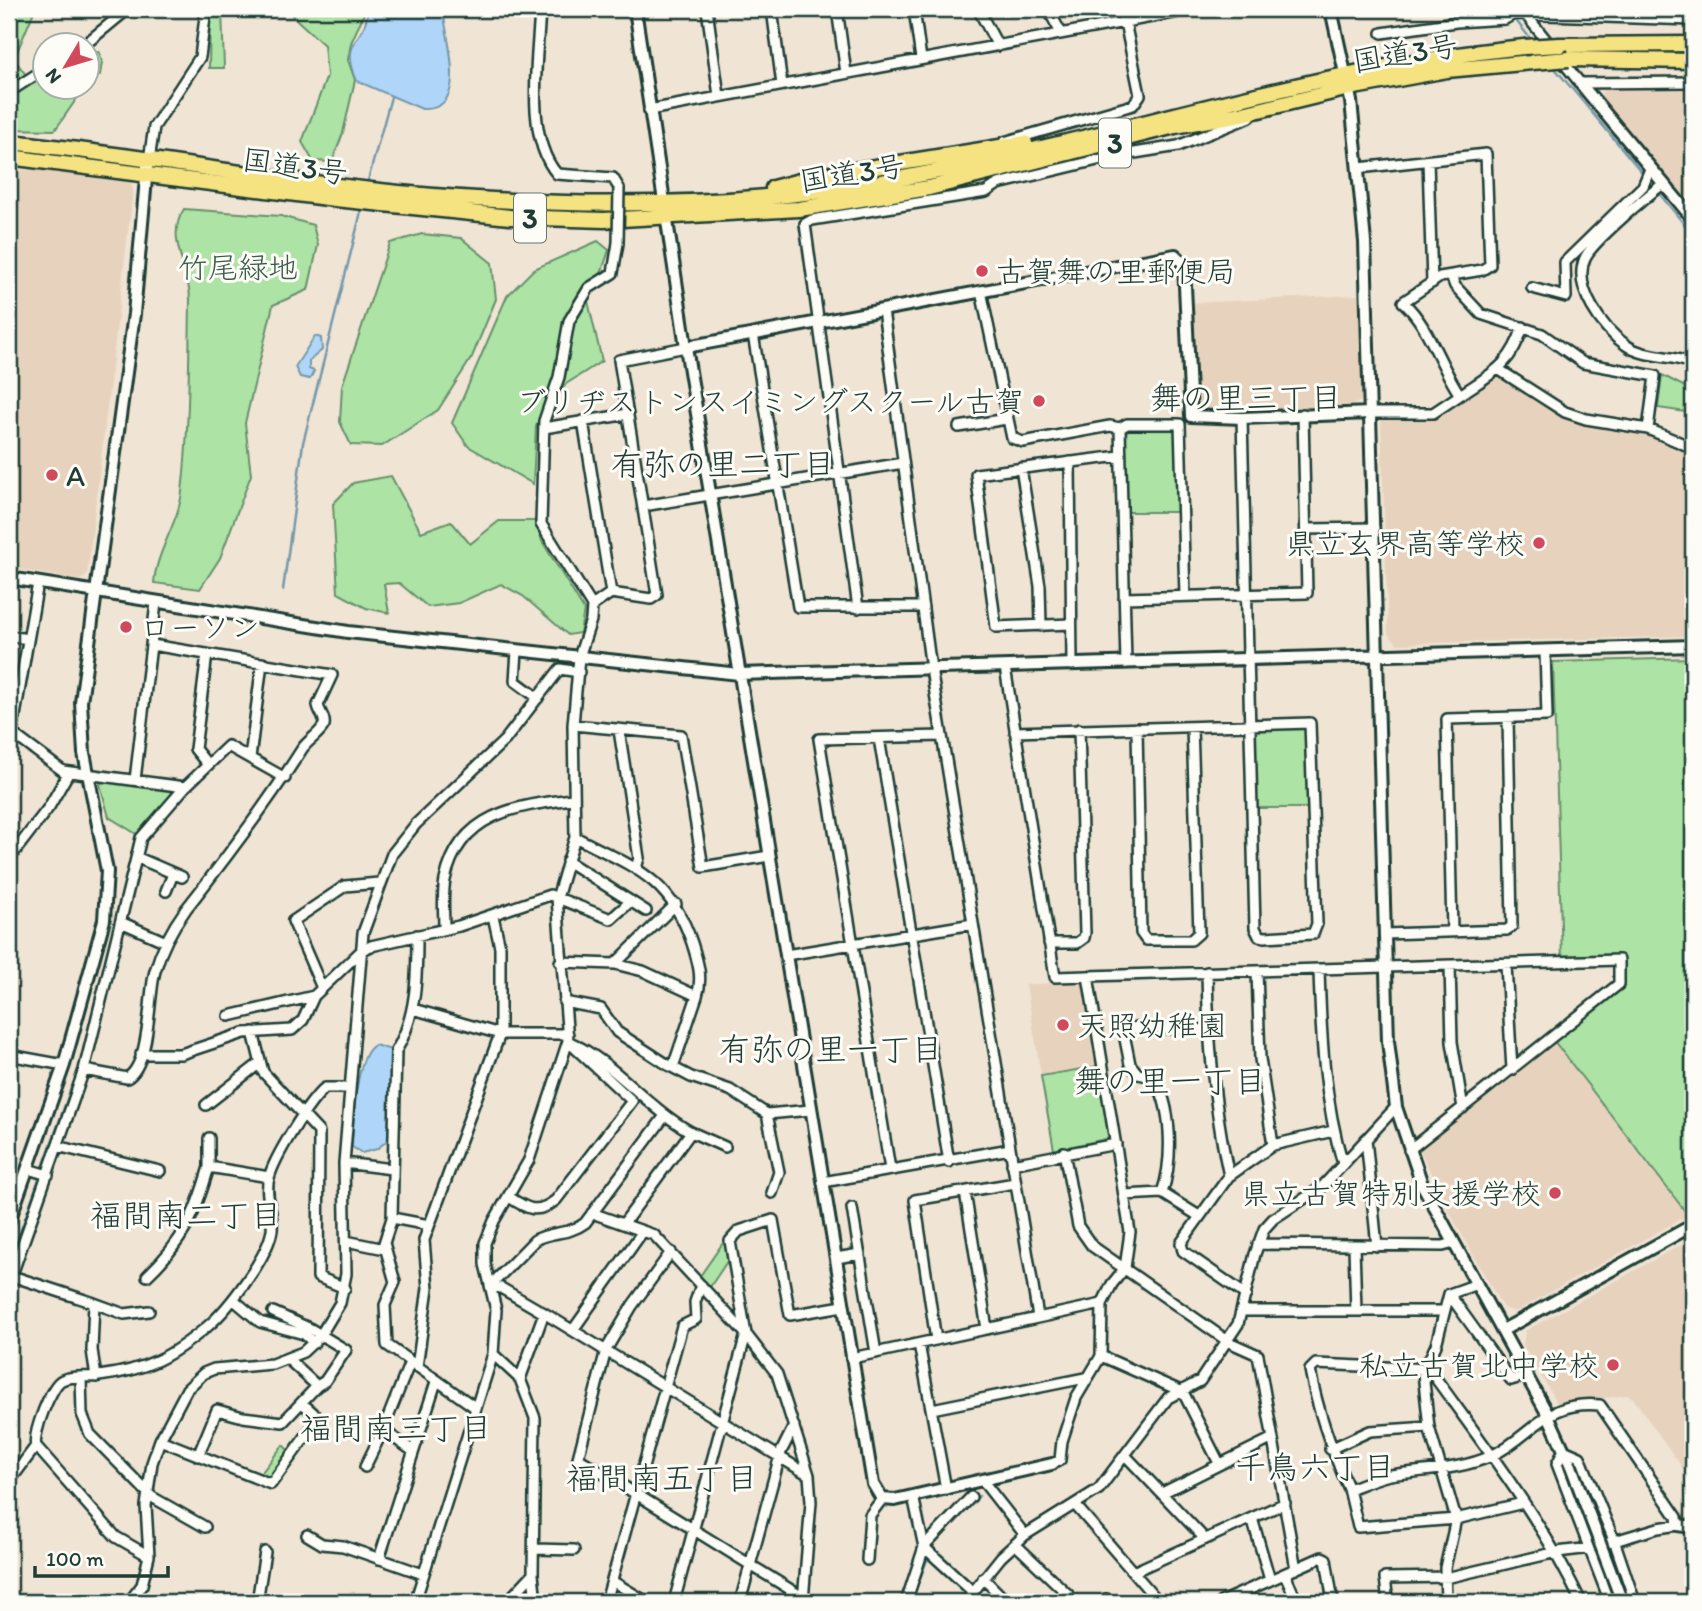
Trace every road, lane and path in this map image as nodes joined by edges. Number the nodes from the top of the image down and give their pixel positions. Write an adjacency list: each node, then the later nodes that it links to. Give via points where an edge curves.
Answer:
1 (128, 9): 21 (street)
2 (206, 9): 44 (street, via 200,57 154,127)
3 (540, 9): 72 (street, bridge, via 537,87 543,152 557,174 612,178 619,188 613,273 589,288 566,330)
4 (635, 9): 38 (street)
5 (707, 9): 36 (street)
6 (772, 9): 33 (street)
7 (837, 9): 29 (street)
8 (914, 9): 26 (street)
9 (978, 9): 25 (street)
10 (1048, 9): 22 (street)
11 (1118, 9): 20 (street)
12 (1193, 9): 20 (street)
13 (1331, 9): 28 (street)
14 (1498, 9): 18 (street)
15 (1606, 12): 16 (street); 17 (street)
16 (1668, 13): 19 (street)
17 (1526, 15): 18 (street, via 1514,13); 32 (street)
18 (1505, 19): 23 (street)
19 (1693, 20)
20 (1125, 22): 22 (street); 40 (street, via 1140,95 1133,105)
21 (100, 32)
22 (1061, 33): 25 (street)
23 (1382, 33)
24 (1693, 44): 28 (highway, 国道3号 / 3, bridge, via 1524,47)
25 (998, 46): 26 (street)
26 (921, 59): 29 (street)
27 (1693, 61): 34 (highway, 国道3号 / 3, bridge, via 1533,62 1447,70)
28 (1346, 73): 34 (street); 41 (highway, 国道3号 / 3)
29 (846, 74): 33 (street)
30 (32, 77): 35 (street)
31 (1693, 82): 32 (street)
32 (1580, 83): 46 (street)
33 (782, 85): 36 (street)
34 (1349, 88): 37 (highway, 国道3号 / 3); 45 (street)
35 (9, 92)
36 (719, 96): 38 (street)
37 (1271, 108): 47 (highway, 国道3号 / 3, via 1175,126); 48 (street, via 1178,146)
38 (649, 110): 51 (street)
39 (9, 142): 44 (highway, 国道3号 / 3)
40 (996, 146): 41 (highway); 50 (highway, via 820,176 772,188)
41 (1047, 146): 50 (highway, 国道3号 / 3, via 871,183)
42 (9, 157): 44 (highway, 国道3号 / 3)
43 (1428, 161): 45 (street); 53 (street, via 1486,154 1490,265); 54 (street)
44 (147, 167): 51 (highway, 国道3号 / 3, via 396,199); 88 (street, via 134,314)
45 (1359, 168): 65 (street)
46 (1650, 169): 49 (street); 55 (street, via 1643,186 1565,262 1566,297)
47 (959, 181): 48 (highway); 51 (highway, 国道3号 / 3, via 799,209)
48 (998, 184): 58 (street, via 986,192 805,224)
49 (1663, 184): 52 (street); 62 (street, via 1595,244 1585,257 1583,285 1596,313 1626,346)
50 (760, 196): 51 (highway, 国道3号 / 3)
51 (664, 210): 61 (street)
52 (1693, 219)
53 (1451, 276): 54 (street); 59 (street, via 1454,286 1481,314)
54 (1432, 283): 64 (street, via 1403,302 1413,311)
55 (1532, 288)
56 (981, 291): 57 (street); 68 (street, via 1179,256 1184,264 1188,413 1194,418); 69 (street)
57 (883, 310): 58 (street); 78 (street)
58 (820, 322): 60 (street); 80 (street)
59 (1523, 327): 63 (street, via 1515,352); 74 (street, via 1542,334 1583,363 1656,376)
60 (753, 334): 61 (street); 81 (street)
61 (685, 347): 66 (street, via 619,360); 82 (street)
62 (1693, 364)
63 (1498, 369): 64 (street); 74 (street, via 1565,412)
64 (1460, 395): 65 (street, via 1433,413)
65 (1370, 413): 67 (street); 84 (street)
66 (628, 414): 70 (street); 83 (street)
67 (1303, 414): 68 (street); 85 (street)
68 (1242, 418): 90 (street)
69 (1006, 419): 71 (street); 73 (street, via 1012,438 1023,442)
70 (583, 421): 72 (street); 89 (street)
71 (959, 427)
72 (544, 428): 94 (street, via 541,524)
73 (1120, 428): 76 (street); 91 (street, via 1127,424 1180,424)
74 (1648, 429): 75 (street)
75 (1693, 448)
76 (1120, 456): 77 (street); 92 (street)
77 (1070, 462): 79 (street); 97 (street)
78 (903, 463): 80 (street); 95 (street)
79 (1021, 468): 98 (street, via 1041,586); 98 (street, via 976,474 977,487 996,626)
80 (841, 473): 81 (street); 96 (street)
81 (778, 484): 82 (street); 96 (street, via 797,607)
82 (710, 495): 83 (street); 115 (street)
83 (643, 506): 89 (street, via 657,595 651,599)
84 (1374, 528): 85 (street); 107 (street)
85 (1306, 529): 90 (street, via 1307,593)
86 (9, 578): 87 (street)
87 (38, 583): 88 (street); 100 (street)
88 (94, 593): 93 (street); 131 (street, via 81,702)
89 (611, 593): 94 (street)
90 (1247, 594): 91 (street); 108 (street)
91 (1185, 596): 92 (street)
92 (1124, 598): 110 (street)
93 (156, 603): 101 (street); 103 (street)
94 (592, 606): 106 (street)
95 (923, 607): 96 (street); 113 (street)
96 (858, 608)
97 (1071, 624): 98 (street); 111 (street)
98 (1041, 625)
99 (9, 636): 100 (street)
100 (27, 639): 124 (street)
101 (152, 645): 105 (street); 133 (street)
102 (1693, 646): 104 (street)
103 (517, 651): 106 (street); 116 (street, via 515,681)
104 (1545, 651): 107 (street); 117 (street, via 1547,716)
105 (207, 654): 109 (street); 129 (street, via 195,749)
106 (579, 657): 114 (street); 115 (street)
107 (1377, 657): 108 (street); 154 (street)
108 (1248, 660): 110 (street); 118 (street)
109 (262, 663): 128 (street); 132 (street, via 332,675 318,705 323,727 305,745)
110 (1126, 663): 111 (street)
111 (1072, 665): 112 (street)
112 (1005, 667): 113 (street); 125 (street)
113 (931, 669): 115 (street); 126 (street)
114 (579, 672): 116 (street, via 560,669); 119 (street)
115 (739, 674): 137 (street)
116 (538, 698): 142 (street, via 505,740 416,824 392,854)
117 (1508, 718): 152 (street, via 1513,922 1507,930); 152 (street, via 1447,719)
118 (1250, 724): 118 (street, via 1256,932 1265,937 1308,936 1317,924 1310,723); 120 (street)
119 (573, 725): 123 (street); 135 (street)
120 (1192, 726): 121 (street); 121 (street, via 1199,933 1191,940 1146,940 1142,933)
121 (1137, 727): 122 (street)
122 (1079, 729): 125 (street); 157 (street, via 1085,933 1077,943)
123 (618, 730): 137 (street, via 681,735 703,867); 141 (street, via 639,858)
124 (10, 732): 130 (street)
125 (1015, 732): 157 (street)
126 (942, 736): 127 (street); 150 (street)
127 (879, 738): 153 (street); 158 (street, via 819,739)
128 (250, 758): 129 (street, via 229,746); 132 (street)
129 (208, 765): 134 (street)
130 (69, 772): 131 (street); 138 (street, via 49,807)
131 (87, 774): 133 (street); 183 (street, via 105,854 104,920)
132 (285, 778): 156 (street)
133 (135, 780): 134 (street)
134 (185, 787): 139 (street, via 141,838)
135 (572, 799): 136 (street); 151 (street, via 505,809 473,831 456,852 444,882)
136 (575, 836): 140 (street); 141 (street)
137 (769, 856): 160 (street)
138 (9, 857)
139 (138, 858): 143 (street, via 178,875); 149 (street)
140 (567, 861): 144 (street); 145 (street)
141 (636, 869): 146 (street)
142 (379, 883): 159 (street); 170 (street, via 345,886 293,921)
143 (166, 891)
144 (557, 898): 145 (street, via 611,919); 148 (street, via 550,895); 161 (street)
145 (631, 901): 147 (street)
146 (676, 904): 162 (street); 172 (street, via 702,982)
147 (646, 911)
148 (493, 916): 151 (street); 178 (street, via 500,947)
149 (123, 923): 156 (street); 185 (street)
150 (973, 924): 153 (street); 203 (street)
151 (443, 929): 155 (street)
152 (1452, 930): 154 (street)
153 (911, 934): 158 (street); 206 (street)
154 (1385, 934): 165 (street)
155 (418, 935): 159 (street); 174 (street)
156 (166, 942): 180 (street, via 155,972)
157 (1049, 943): 169 (street, via 1055,977)
158 (852, 944): 160 (street); 212 (street)
159 (362, 950): 170 (street); 187 (street)
160 (786, 955): 191 (street)
161 (560, 962): 162 (street); 173 (street)
162 (615, 964): 172 (street, via 643,971)
163 (1506, 965): 164 (street); 186 (street); 186 (street, via 1619,960 1619,985)
164 (1450, 966): 165 (street); 190 (street, via 1452,1042)
165 (1385, 968): 166 (street); 189 (street)
166 (1319, 970): 167 (street); 195 (street, via 1321,1057)
167 (1257, 971): 168 (street); 200 (street, via 1260,1059)
168 (1207, 972): 169 (street); 176 (street)
169 (1088, 976): 199 (street)
170 (322, 988): 171 (street)
171 (314, 996): 175 (street); 177 (street, via 303,1020 292,1030)
172 (696, 996): 184 (street)
173 (564, 1002): 179 (street); 184 (street, via 601,1009 617,1031)
174 (413, 1009): 178 (street); 211 (street, via 408,1031 396,1051)
175 (229, 1016)
176 (1208, 1030): 216 (street, via 1216,1118); 222 (street, via 1136,1027 1124,1034 1130,1064 1138,1074 1153,1077 1162,1093 1171,1149)
177 (253, 1032): 180 (street, via 192,1052); 182 (street)
178 (500, 1034): 179 (street); 233 (street)
179 (568, 1037): 194 (street, via 639,1090); 225 (street, via 529,1160); 225 (street, via 632,1101 546,1208 527,1209)
180 (141, 1054): 185 (street, via 127,1078)
181 (9, 1055): 183 (street)
182 (260, 1063): 188 (street); 193 (street)
183 (64, 1065): 213 (street)
184 (673, 1068): 192 (street, via 730,1090)
185 (84, 1070): 201 (street)
186 (1512, 1070): 190 (street)
187 (349, 1088): 193 (street, via 325,1088); 207 (street)
188 (206, 1105)
189 (1396, 1107): 198 (street); 204 (street)
190 (1463, 1108): 204 (street)
191 (811, 1110): 192 (street); 218 (street)
192 (767, 1114): 221 (street, via 779,1172)
193 (303, 1117): 217 (street); 250 (street, via 319,1132 318,1277)
194 (664, 1117): 196 (street); 227 (street)
195 (1333, 1131): 200 (street); 209 (street)
196 (691, 1132): 202 (street); 231 (street)
197 (209, 1138): 210 (street)
198 (1366, 1139): 209 (street); 239 (street)
199 (1116, 1144): 205 (street); 224 (street)
200 (1273, 1145): 216 (street)
201 (57, 1146): 214 (street); 215 (street)
202 (726, 1147)
203 (1010, 1149): 206 (street); 208 (street)
204 (1409, 1150): 236 (street)
205 (1064, 1152): 208 (street); 244 (street, via 1078,1226 1092,1246)
206 (949, 1162): 212 (street)
207 (344, 1163): 211 (street); 235 (street)
208 (1012, 1164): 219 (street)
209 (1343, 1164): 237 (street, via 1311,1196 1273,1219)
210 (209, 1167): 217 (street); 245 (street, via 180,1242)
211 (392, 1169): 229 (street)
212 (890, 1169): 218 (street)
213 (31, 1170): 215 (street); 223 (street)
214 (159, 1171)
215 (47, 1175): 246 (street)
216 (1229, 1176): 228 (street)
217 (269, 1177): 253 (street, via 272,1233)
218 (823, 1182): 243 (street)
219 (1015, 1183): 220 (street); 263 (street)
220 (965, 1192): 264 (street); 269 (street, via 915,1200)
221 (772, 1193)
222 (1162, 1193): 224 (street); 228 (street)
223 (13, 1195): 230 (street)
224 (1124, 1195): 244 (street, via 1130,1232)
225 (509, 1197): 249 (street, via 485,1243)
226 (852, 1208): 242 (street)
227 (592, 1213): 231 (street); 249 (street, via 573,1232 535,1240)
228 (1199, 1216): 251 (street, via 1181,1244 1183,1251)
229 (392, 1218): 233 (street); 240 (street)
230 (9, 1221)
231 (624, 1223): 234 (street)
232 (1693, 1225): 266 (street)
233 (429, 1226): 278 (street, via 423,1254 428,1288)
234 (643, 1231): 241 (street); 265 (street)
235 (346, 1241): 240 (street); 250 (street)
236 (1454, 1242): 239 (street); 247 (street)
237 (1258, 1244): 238 (street); 251 (street)
238 (1354, 1246): 239 (street); 259 (street)
239 (1377, 1246)
240 (385, 1249): 278 (street, via 395,1282 385,1305 387,1345)
241 (671, 1252): 248 (street); 272 (street)
242 (860, 1254): 243 (street); 273 (street)
243 (836, 1258): 256 (street)
244 (1125, 1268): 255 (street); 270 (street)
245 (146, 1276)
246 (10, 1279): 254 (street)
247 (1477, 1284): 252 (street); 266 (street)
248 (701, 1285): 267 (street); 287 (street, via 696,1319 682,1326)
249 (490, 1286): 262 (street); 274 (street, via 496,1310)
250 (345, 1288): 268 (street)
251 (1246, 1294): 258 (street)
252 (1449, 1294): 260 (street); 280 (street, via 1511,1380)
253 (234, 1300): 268 (street, via 260,1322); 282 (street, via 207,1327 157,1363)
254 (94, 1303): 257 (street, via 124,1314); 282 (street)
255 (1102, 1304): 263 (street); 275 (street)
256 (844, 1306): 267 (street, via 790,1315 773,1220 739,1231 730,1241); 276 (street)
257 (149, 1311)
258 (1243, 1311): 259 (street); 270 (street)
259 (1356, 1311): 260 (street)
260 (1443, 1311): 279 (street, via 1436,1345)
261 (273, 1312): 268 (street)
262 (544, 1313): 265 (street); 284 (street)
263 (1038, 1317): 264 (street)
264 (988, 1329): 269 (street)
265 (573, 1330): 272 (street)
266 (1503, 1330): 280 (street)
267 (746, 1334): 293 (street); 294 (street, via 777,1374)
268 (317, 1339): 277 (street); 286 (street, via 346,1350 325,1381)
269 (936, 1340): 271 (street)
270 (1229, 1342): 288 (street, via 1200,1381); 297 (street, via 1258,1355)
271 (919, 1344): 273 (street); 291 (street)
272 (606, 1350): 287 (street); 318 (street, via 578,1458)
273 (876, 1353): 276 (street)
274 (493, 1354): 284 (street); 290 (street)
275 (1101, 1356): 283 (street); 288 (street)
276 (852, 1358): 321 (street, via 873,1484)
277 (289, 1360): 286 (street); 298 (street, via 204,1373 187,1388)
278 (413, 1365): 285 (street); 296 (street)
279 (1424, 1367): 295 (street); 300 (street, via 1316,1364 1310,1370); 305 (street)
280 (1527, 1375): 292 (street)
281 (81, 1377): 282 (street); 299 (street, via 57,1384 39,1422); 316 (street, via 82,1414 90,1434)
282 (96, 1377)
283 (1085, 1378): 291 (street); 308 (street, via 1062,1441 1060,1460)
284 (520, 1379): 338 (street, via 535,1418)
285 (436, 1382): 290 (street); 302 (street)
286 (317, 1385): 289 (street)
287 (665, 1387): 293 (street); 318 (street)
288 (1183, 1392): 303 (street, via 1168,1398); 307 (street)
289 (302, 1403): 304 (street, via 283,1422 217,1410); 304 (street, via 319,1418 271,1485)
290 (476, 1408): 348 (street)
291 (932, 1409): 314 (street)
292 (1548, 1415): 301 (street); 305 (street); 327 (street, via 1564,1406 1600,1405 1670,1504)
293 (723, 1422): 306 (street); 330 (street)
294 (794, 1426): 306 (street); 311 (street)
295 (1429, 1427): 300 (street, via 1370,1431); 310 (street)
296 (383, 1430): 302 (street); 309 (street)
297 (1271, 1439): 307 (street); 322 (street)
298 (160, 1440): 304 (street); 316 (street)
299 (36, 1446): 313 (street); 342 (street, via 116,1537)
300 (1331, 1449): 315 (street)
301 (1564, 1450): 334 (street, via 1580,1457); 337 (street, via 1558,1464); 378 (street, bridge)
302 (413, 1451): 343 (street)
303 (1125, 1455): 317 (street); 324 (street, via 1099,1489)
304 (198, 1456)
305 (1491, 1456): 310 (street); 323 (street)
306 (780, 1457): 311 (street); 345 (street)
307 (1219, 1463): 317 (street)
308 (1052, 1464): 312 (street)
309 (365, 1467)
310 (1441, 1468): 315 (street, via 1387,1476); 326 (street)
311 (809, 1475): 356 (street)
312 (982, 1480): 314 (street); 332 (street)
313 (9, 1482)
314 (946, 1489): 319 (street)
315 (1349, 1489): 326 (street, via 1358,1527)
316 (146, 1493): 328 (street); 342 (street)
317 (1162, 1493): 333 (street)
318 (636, 1494): 330 (street); 354 (street)
319 (913, 1496): 321 (street); 336 (street)
320 (971, 1497): 336 (street)
321 (882, 1499): 344 (street, via 870,1515)
322 (1285, 1503): 325 (street); 346 (street)
323 (1523, 1503): 326 (street); 341 (street)
324 (1076, 1506): 332 (street); 347 (street)
325 (1252, 1518): 333 (street); 353 (street)
326 (1456, 1519): 351 (street)
327 (1678, 1525): 329 (street); 334 (street)
328 (205, 1527)
329 (1693, 1527)
330 (694, 1530): 345 (street); 364 (street)
331 (307, 1535): 343 (street, via 322,1544)
332 (1025, 1535): 335 (street)
333 (1205, 1539): 347 (street)
334 (1614, 1540): 337 (street); 379 (street)
335 (1015, 1544): 352 (street); 369 (street)
336 (924, 1547): 355 (street); 366 (street)
337 (1591, 1548): 341 (street); 377 (street)
338 (534, 1549): 339 (street); 349 (street)
339 (574, 1550)
340 (265, 1552): 358 (street)
341 (1557, 1552): 351 (street, via 1450,1577); 376 (street)
342 (149, 1556): 357 (street, via 142,1585)
343 (379, 1559): 348 (street)
344 (867, 1560)
345 (751, 1565): 356 (street); 365 (street)
346 (1296, 1569): 350 (street); 373 (street, via 1326,1559)
347 (1133, 1572): 370 (street)
348 (423, 1574): 359 (street)
349 (533, 1574): 360 (street); 361 (street)
350 (1285, 1574): 353 (street); 372 (street)
351 (1444, 1574): 374 (street, via 1385,1578); 375 (street)
352 (983, 1578): 355 (street); 368 (street)
353 (1270, 1580): 371 (street)
354 (612, 1581): 362 (street); 363 (street)
355 (972, 1591): 367 (street)
356 (804, 1600)
357 (130, 1602)
358 (257, 1602)
359 (415, 1602)
360 (507, 1602)
361 (537, 1602)
362 (606, 1602)
363 (647, 1602)
364 (674, 1602)
365 (740, 1602)
366 (905, 1602)
367 (965, 1602)
368 (1007, 1602)
369 (1076, 1602)
370 (1159, 1602)
371 (1221, 1602)
372 (1297, 1602)
373 (1333, 1602)
374 (1388, 1602)
375 (1446, 1602)
376 (1581, 1602)
377 (1610, 1602)
378 (1622, 1602)
379 (1634, 1602)

